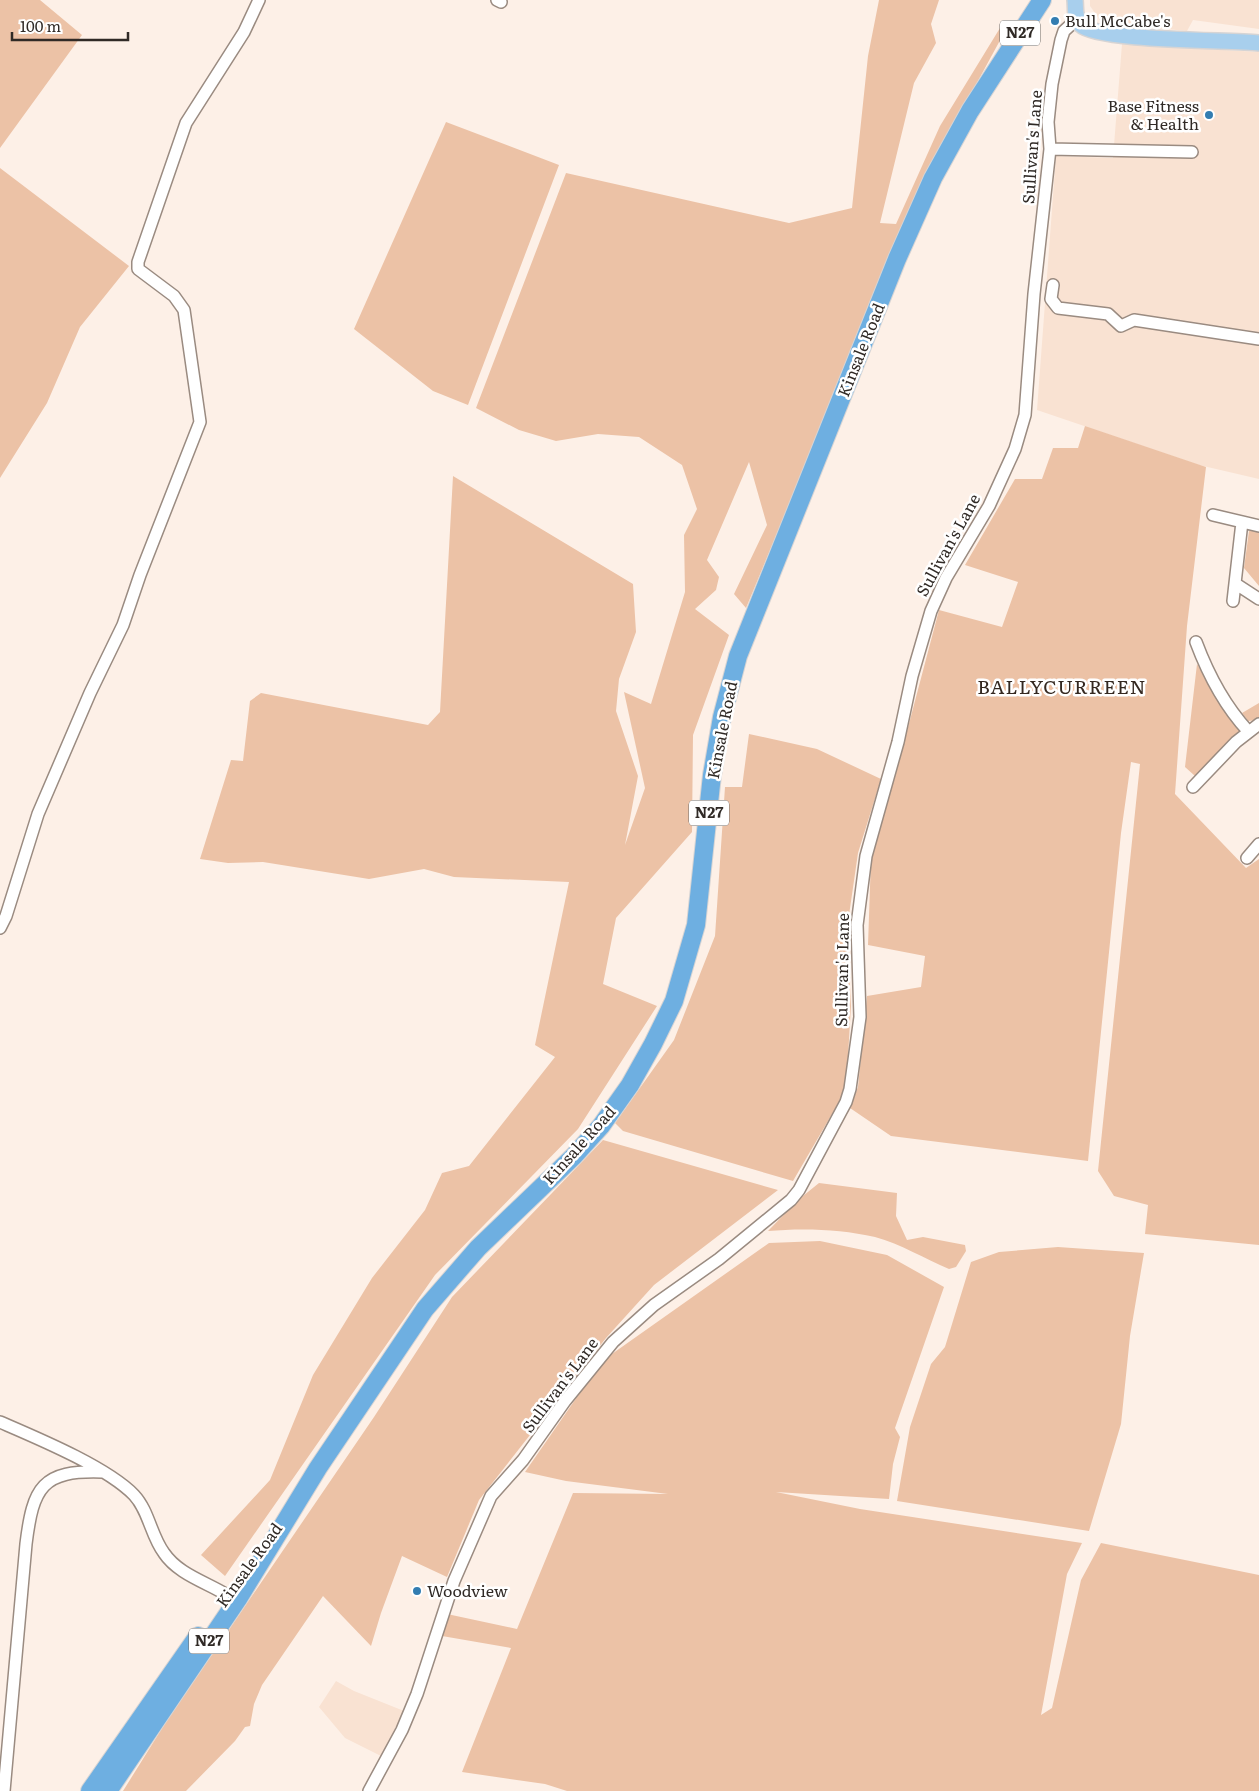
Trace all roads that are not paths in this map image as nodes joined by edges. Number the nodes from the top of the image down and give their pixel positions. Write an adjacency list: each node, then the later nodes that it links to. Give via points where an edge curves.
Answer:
1 (259, 0): 22 (street, via 244,32 186,123 138,262 138,268 174,296 184,310 200,422 123,625 38,814)
2 (1042, 0): 25 (highway, Kinsale Road / N27, via 970,111 933,178 897,259 738,656 722,717 712,775 696,925 674,1001 653,1044 601,1126 478,1248 425,1309)
3 (1076, 0): 4 (main road)
4 (1076, 20): 5 (main road, via 1082,27 1100,32 1149,39); 6 (street, Sullivan's Lane, via 1064,31 1052,83 1048,122)
5 (1259, 43)
6 (1050, 149): 7 (street); 30 (street, Sullivan's Lane, via 1025,415 1015,449 989,506 946,578 931,611 866,856 857,925 860,1018 846,1102 791,1200 719,1260 654,1305 613,1342 523,1460 491,1496 454,1581 402,1730)
7 (1192, 152)
8 (1053, 285): 9 (street, via 1051,299 1058,308 1108,314 1120,326 1134,320)
9 (1259, 339)
10 (1213, 515): 11 (street)
11 (1242, 522): 12 (street); 13 (street)
12 (1259, 526)
13 (1236, 584): 14 (street); 15 (street)
14 (1259, 599)
15 (1233, 601)
16 (1196, 642): 18 (street, via 1206,669 1235,717)
17 (1259, 724): 18 (street)
18 (1248, 731): 19 (street)
19 (1194, 787)
20 (1259, 844): 21 (street)
21 (1247, 858)
22 (0, 928)
23 (0, 1422): 24 (street)
24 (102, 1472): 26 (street, via 122,1484 139,1502 157,1542 171,1563); 27 (street, via 57,1476 39,1491 31,1508)
25 (306, 1488): 26 (highway, Kinsale Road / N27); 29 (highway, Kinsale Road / N27, via 238,1599)
26 (227, 1595): 28 (highway, Kinsale Road / N27)
27 (4, 1791)
28 (90, 1791)
29 (108, 1791)
30 (368, 1791)

